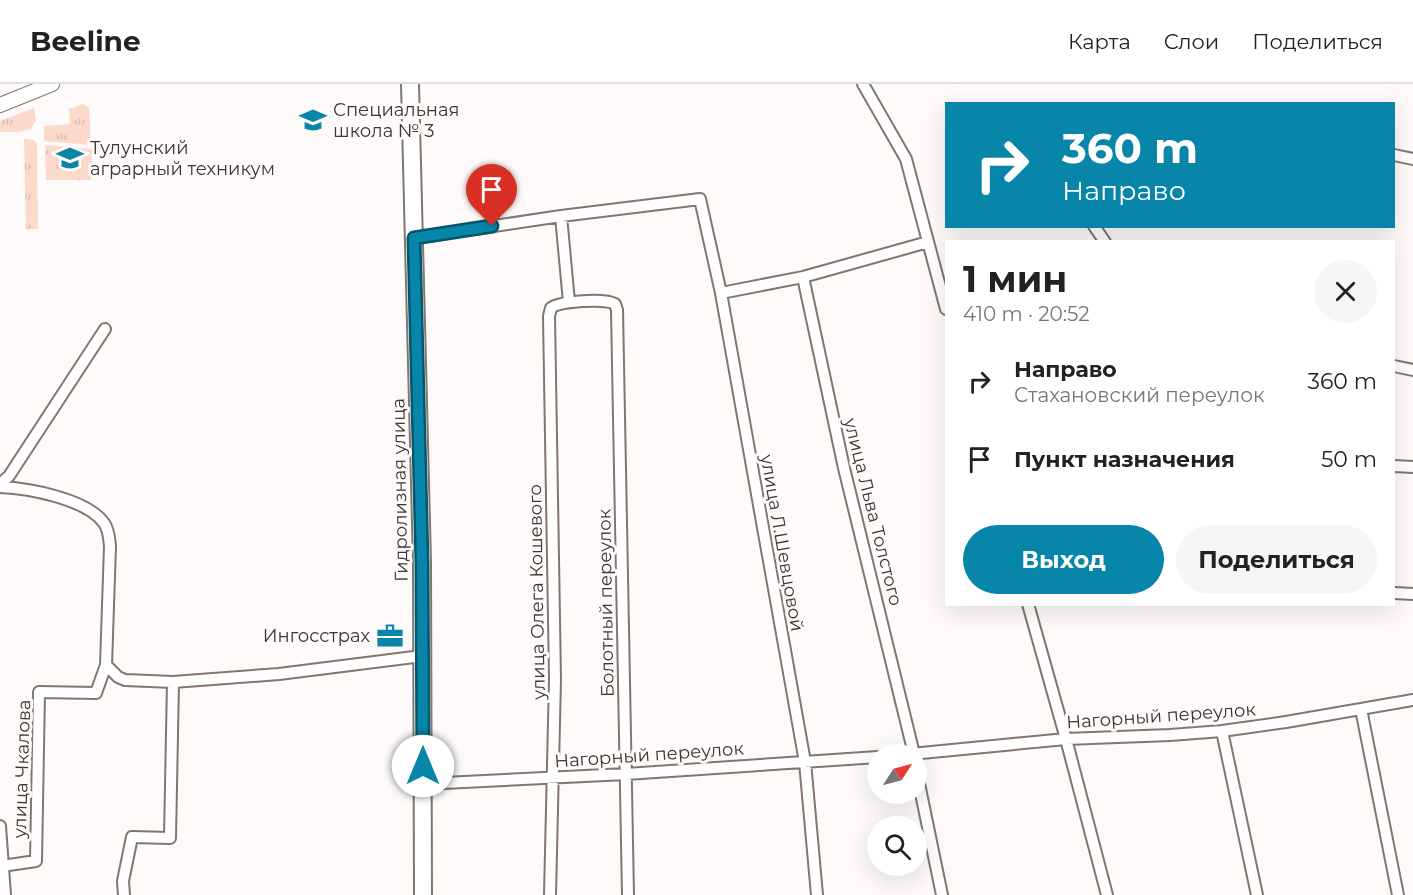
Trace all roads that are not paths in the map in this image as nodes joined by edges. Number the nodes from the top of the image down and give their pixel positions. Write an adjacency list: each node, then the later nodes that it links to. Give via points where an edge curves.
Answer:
1 (51, 84): 4 (street)
2 (410, 84): 8 (highway, Гидролизная улица)
3 (863, 84): 9 (street, via 906,159)
4 (0, 105)
5 (1395, 156): 6 (street)
6 (1413, 159)
7 (561, 216): 8 (street); 11 (street, улица Л.Шевцовой, via 700,199); 12 (street)
8 (414, 238): 23 (highway, Гидролизная улица)
9 (928, 242): 10 (street); 13 (street)
10 (803, 278): 11 (street); 30 (street, улица Льва Толстого)
11 (721, 293): 33 (street, улица Л.Шевцовой)
12 (568, 302): 34 (street, Болотный переулок, via 611,301 617,310); 35 (street, улица Олега Кошевого, via 555,305 549,316)
13 (945, 305)
14 (105, 329): 19 (street)
15 (1395, 366): 16 (street)
16 (1413, 369)
17 (1395, 466): 18 (street)
18 (1413, 467)
19 (0, 485): 24 (street, улица Чкалова, via 73,503 96,514 108,529)
20 (1395, 594): 21 (street)
21 (1413, 594)
22 (1029, 606): 29 (street)
23 (422, 656): 25 (street, via 279,674); 36 (highway, Гидролизная улица)
24 (106, 665): 25 (street, via 125,680); 40 (street, улица Чкалова, via 96,693 39,692 36,861)
25 (173, 681): 42 (street, via 170,838 132,837)
26 (1413, 700): 27 (street, Нагорный переулок)
27 (1361, 709): 28 (street, Нагорный переулок); 50 (street)
28 (1222, 731): 29 (street, Нагорный переулок); 49 (street)
29 (1066, 739): 31 (street, Нагорный переулок); 48 (street)
30 (911, 744)
31 (927, 753)
32 (867, 758): 33 (street, Нагорный переулок)
33 (805, 762): 34 (street, Нагорный переулок); 46 (street, улица Л.Шевцовой)
34 (626, 774): 35 (street, Нагорный переулок); 45 (street, Болотный переулок)
35 (553, 778): 36 (street, Нагорный переулок); 44 (street, улица Олега Кошевого)
36 (423, 784): 43 (highway, Гидролизная улица)
37 (923, 804): 47 (street)
38 (0, 826): 39 (street, улица Чкалова)
39 (1, 852): 40 (street, улица Чкалова)
40 (2, 866): 41 (street, улица Чкалова)
41 (5, 895)
42 (124, 895)
43 (423, 895)
44 (550, 895)
45 (628, 895)
46 (817, 895)
47 (942, 895)
48 (1107, 895)
49 (1257, 895)
50 (1398, 895)

